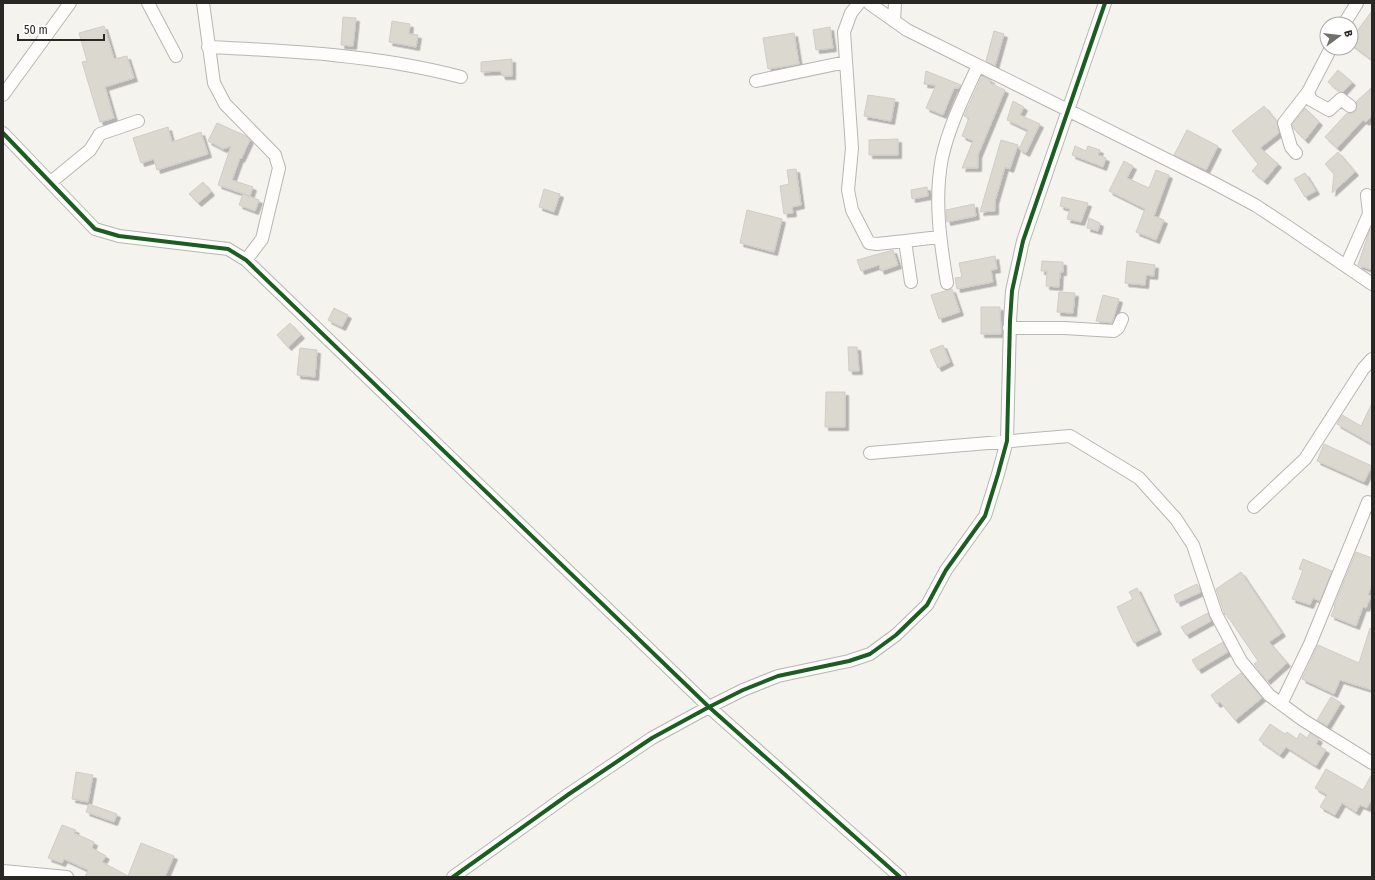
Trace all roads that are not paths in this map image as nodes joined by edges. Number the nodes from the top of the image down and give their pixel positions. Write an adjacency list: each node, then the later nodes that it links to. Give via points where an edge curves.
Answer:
1 (70, 3): 19 (street)
2 (148, 3): 12 (street)
3 (203, 3): 11 (street)
4 (859, 3): 14 (street, via 851,13 844,32)
5 (869, 3): 10 (street)
6 (895, 3): 10 (street)
7 (1105, 3): 21 (street)
8 (1357, 3): 9 (street)
9 (1349, 16)
10 (894, 21): 15 (street)
11 (208, 47): 16 (street, via 312,52 411,65); 29 (street, via 214,83 225,104 275,155 279,168 262,239)
12 (176, 56)
13 (1327, 56): 18 (street)
14 (846, 62): 17 (street); 28 (street, via 852,148 848,190 852,210 869,243)
15 (978, 66): 21 (street); 27 (street, via 955,116 942,157 938,192)
16 (460, 77)
17 (756, 82)
18 (1308, 92): 20 (street, via 1311,100 1329,110 1341,99); 24 (street, via 1284,123 1289,142)
19 (3, 95)
20 (1350, 106)
21 (1068, 112): 30 (street, via 1255,205); 35 (street, via 1023,241 1012,291)
22 (138, 121): 25 (street, via 100,134 90,150)
23 (3, 133): 25 (street)
24 (1296, 154)
25 (51, 182): 29 (street, via 95,229 119,236 228,249)
26 (1367, 195): 30 (street, via 1369,214)
27 (939, 237): 28 (street); 32 (street)
28 (905, 241): 31 (street)
29 (246, 260): 42 (street)
30 (1346, 266): 33 (street)
31 (911, 282)
32 (947, 283)
33 (1372, 284)
34 (1122, 319): 35 (street, via 1114,331)
35 (1009, 328): 37 (street)
36 (1372, 359): 40 (street, via 1305,459)
37 (1007, 441): 38 (street); 41 (street, via 1070,436 1139,478 1176,519 1193,546 1216,614 1241,661 1269,695); 42 (street, via 984,516 946,570 926,605 896,634 870,654 778,676)
38 (870, 453)
39 (1368, 502): 41 (street, via 1310,644)
40 (1254, 507)
41 (1281, 704): 43 (street)
42 (708, 707): 46 (street, via 652,738); 47 (street)
43 (1372, 763)
44 (3, 871): 45 (street)
45 (67, 877)
46 (453, 877)
47 (900, 877)

